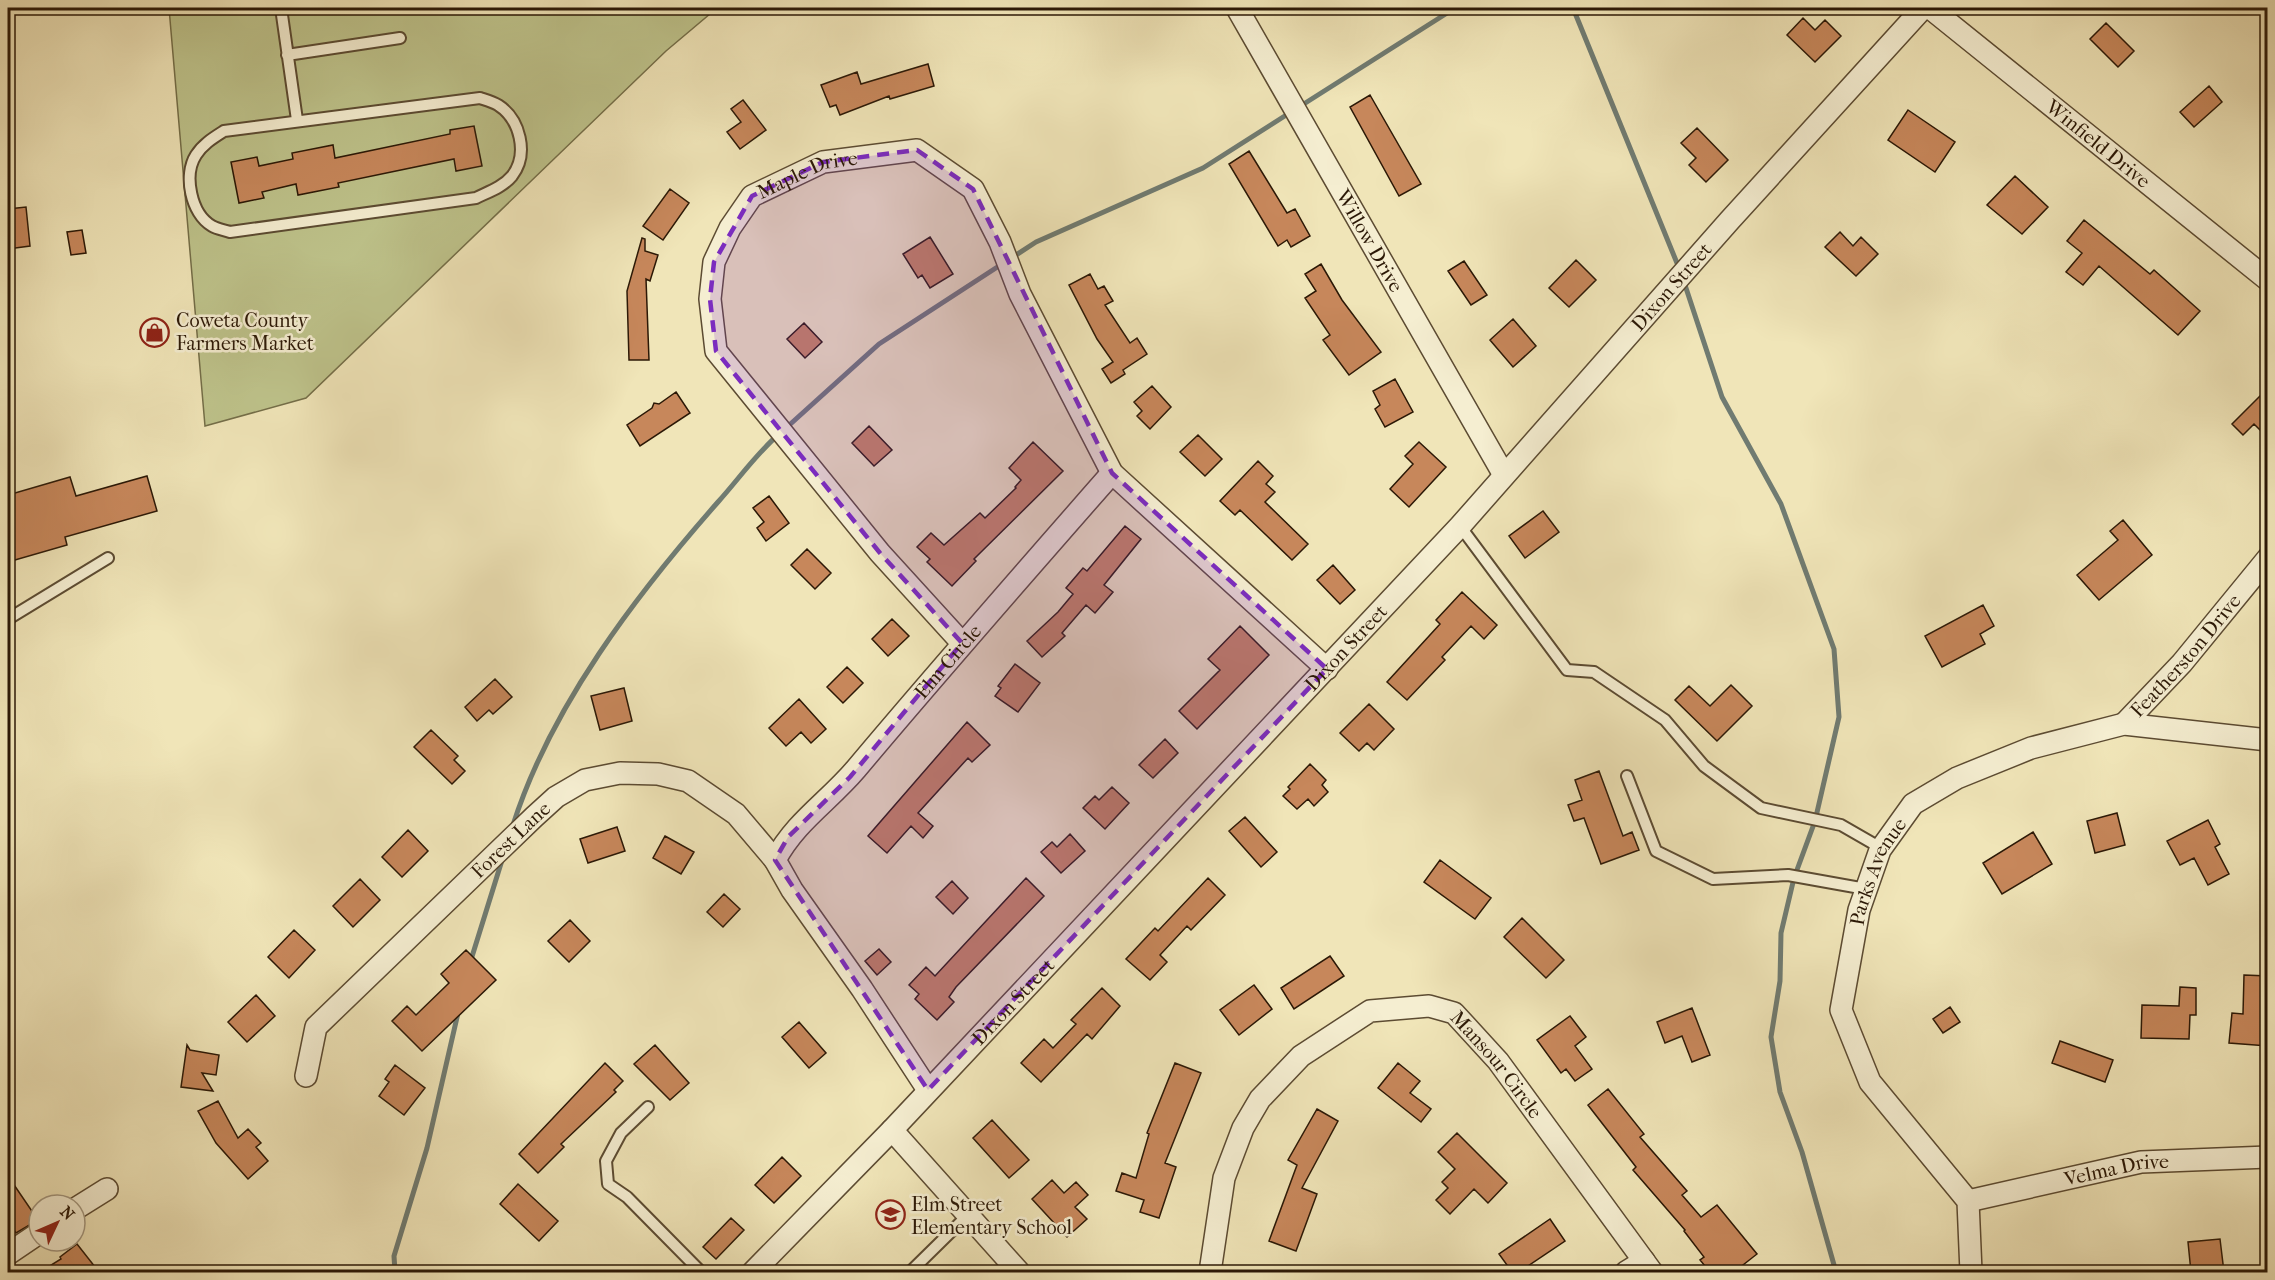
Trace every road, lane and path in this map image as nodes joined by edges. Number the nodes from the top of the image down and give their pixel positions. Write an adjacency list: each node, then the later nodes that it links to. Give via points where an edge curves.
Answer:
1 (281, 8): 6 (lane)
2 (1237, 8): 10 (street, Willow Drive)
3 (1923, 8): 10 (street, Dixon Street)
4 (1930, 8): 8 (street, Winfield Drive)
5 (400, 38): 6 (lane)
6 (287, 55): 7 (lane)
7 (297, 120): 7 (lane, via 480,98 498,105 514,121 521,137 520,157 513,175 476,198 230,232 211,226 192,198 190,173 195,157 209,140 224,131)
8 (2268, 280)
9 (1112, 473): 15 (street, Elm Circle); 15 (street, Maple Drive, via 1020,294 973,189 917,150 823,162 752,196 730,228 714,262 710,299 716,351 880,553); 16 (street)
10 (1504, 475): 11 (street, Dixon Street)
11 (1460, 526): 16 (street, Dixon Street); 20 (lane, via 1567,669 1594,672 1665,720 1704,766 1761,808 1840,825)
12 (108, 558): 14 (lane)
13 (2268, 558): 17 (street, Featherston Drive, via 2182,663)
14 (8, 619)
15 (962, 643): 21 (street, Elm Circle, via 850,777 788,837)
16 (1327, 669): 24 (street, Dixon Street)
17 (2124, 724): 18 (street, Parks Avenue); 20 (street, Parks Avenue, via 2031,748 1957,778 1913,804)
18 (2268, 740)
19 (1627, 776): 22 (lane, via 1656,850 1713,879 1788,875)
20 (1881, 848): 22 (street, Parks Avenue)
21 (775, 860): 23 (street, Forest Lane, via 736,814 688,780 620,773 585,780 556,797 316,1027); 24 (street)
22 (1866, 889): 29 (street, Parks Avenue, via 1841,1010 1870,1082)
23 (306, 1076)
24 (928, 1090): 26 (street, Dixon Street)
25 (648, 1107): 36 (lane, via 621,1133 606,1161 608,1184 627,1197)
26 (892, 1130): 31 (street); 37 (street, Dixon Street)
27 (2268, 1157): 29 (street, Velma Drive, via 2141,1162)
28 (107, 1189): 30 (street)
29 (1968, 1201): 40 (street)
30 (87, 1202)
31 (968, 1215): 35 (street); 38 (lane)
32 (27, 1241): 33 (street)
33 (8, 1254)
34 (1641, 1268): 39 (street, Mansour Circle, via 1498,1061 1454,1013 1429,1006 1370,1011 1301,1056 1260,1099 1243,1128 1224,1178)
35 (1010, 1269)
36 (701, 1272)
37 (753, 1272)
38 (910, 1272)
39 (1210, 1272)
40 (1971, 1272)

